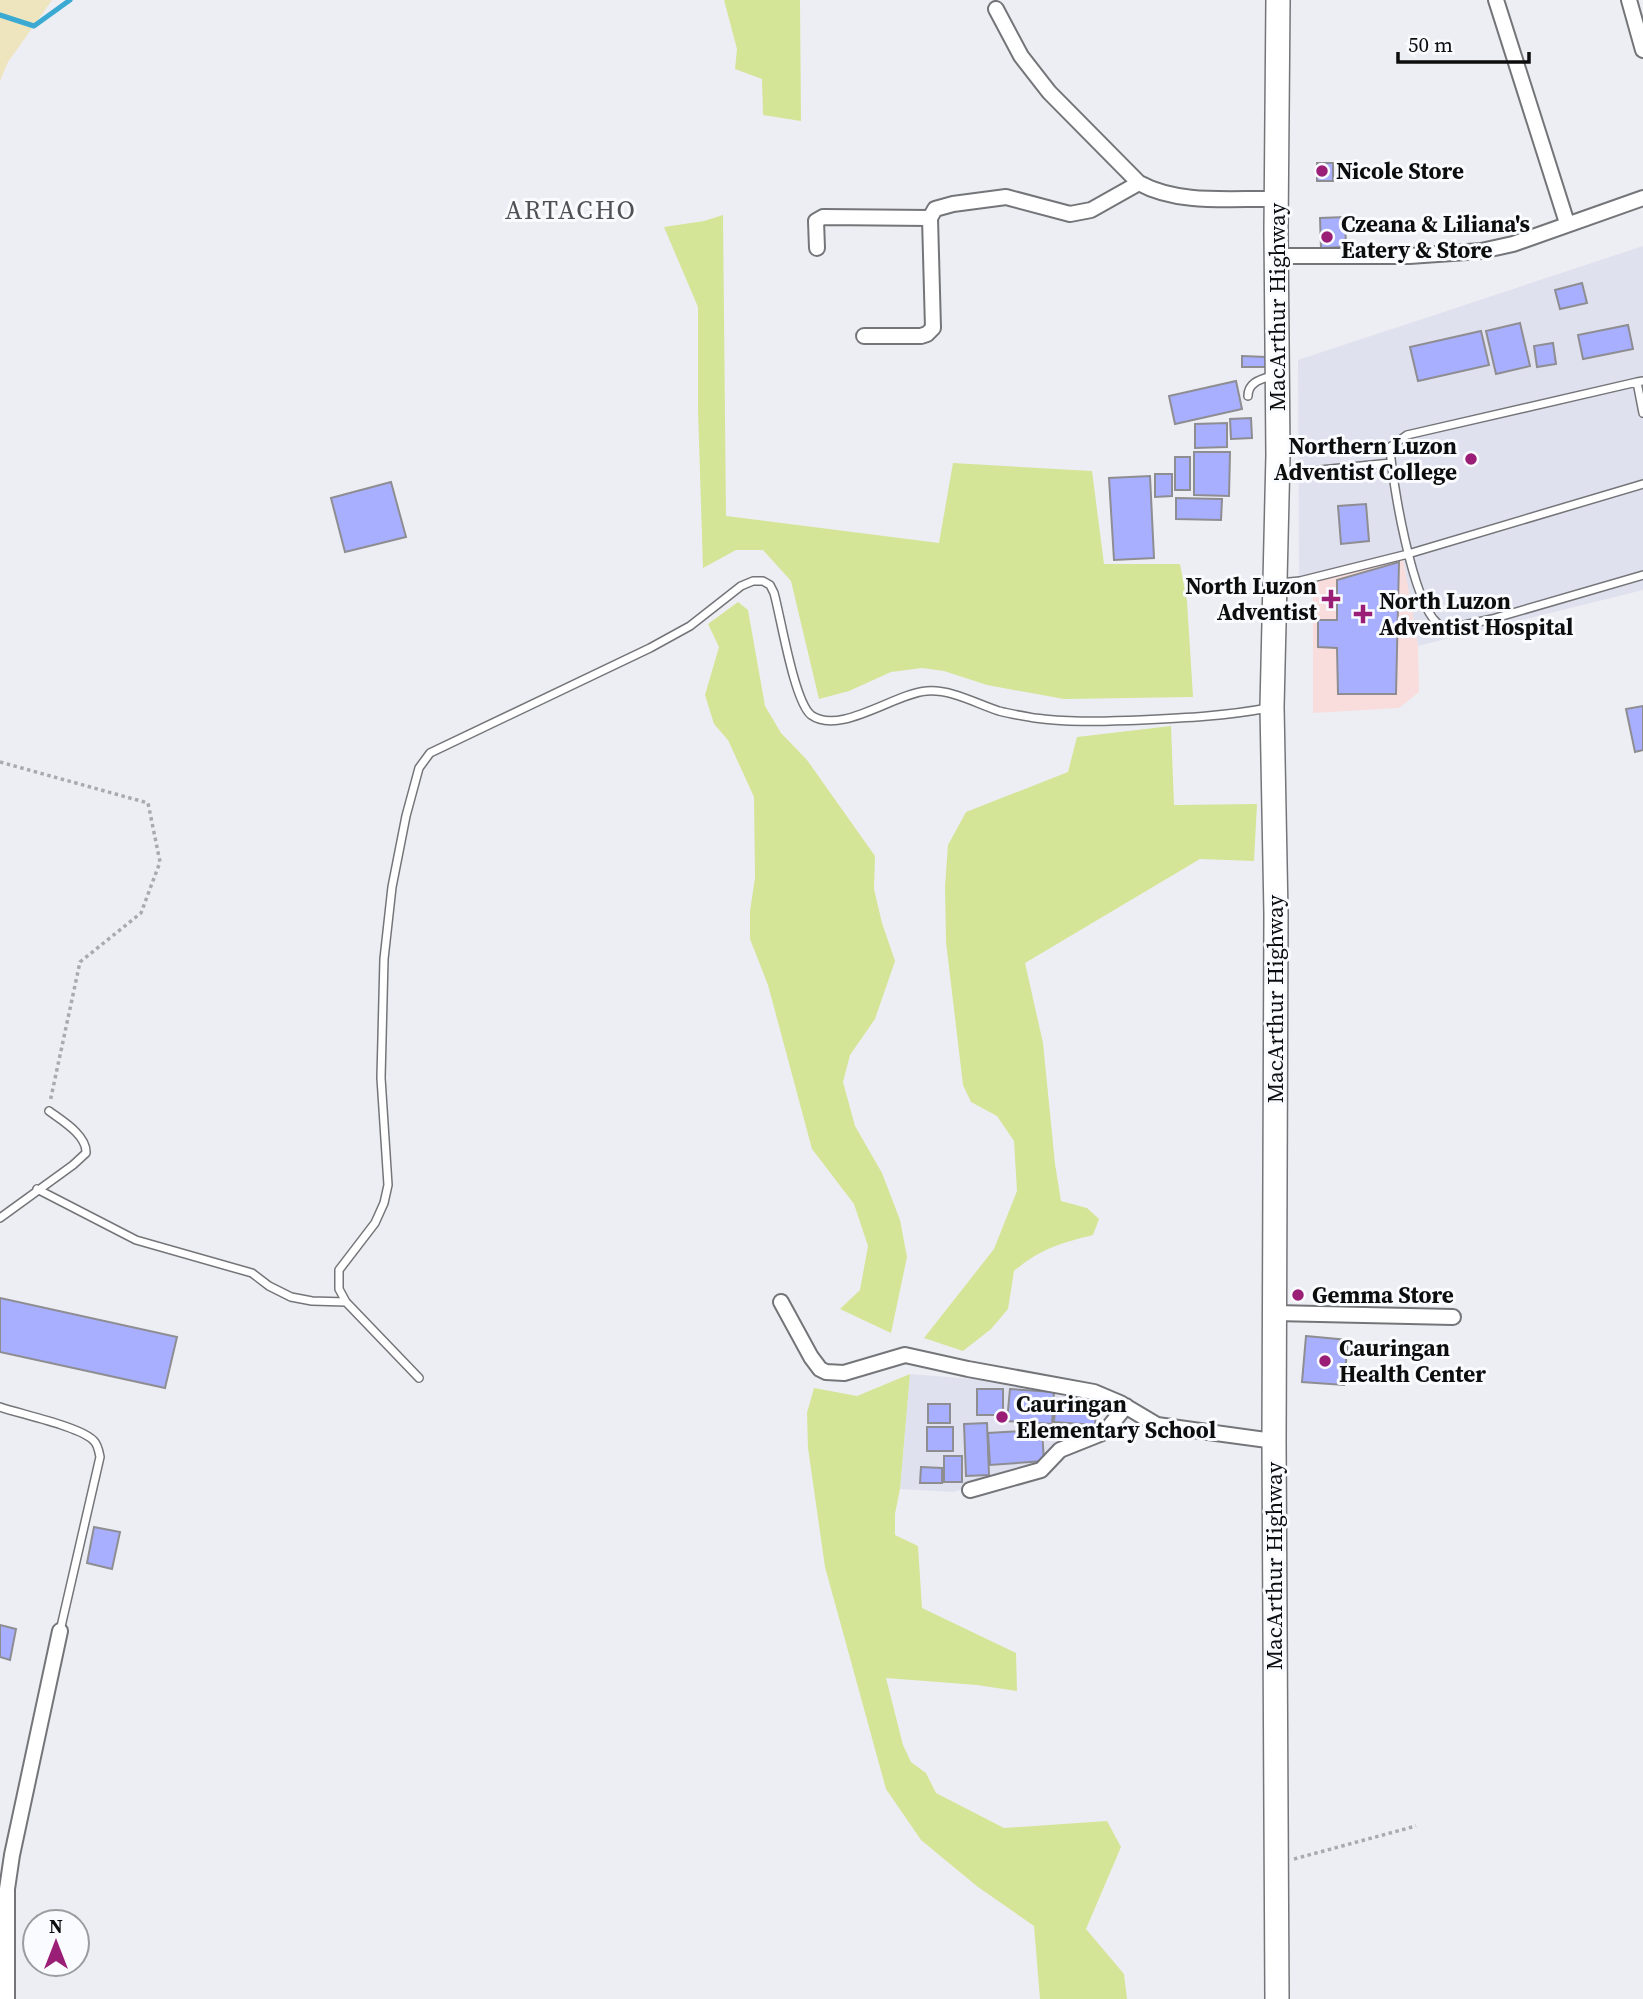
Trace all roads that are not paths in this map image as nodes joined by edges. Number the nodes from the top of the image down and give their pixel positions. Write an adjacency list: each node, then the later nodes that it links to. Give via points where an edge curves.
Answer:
1 (1278, 0): 8 (highway, MacArthur Highway)
2 (1496, 0): 10 (street)
3 (1629, 0): 5 (street)
4 (996, 9): 6 (street, via 1021,56 1049,92)
5 (1643, 50)
6 (1139, 183): 8 (street, via 1172,195); 9 (street, via 1091,210 1070,214 1006,197 953,204 935,209)
7 (1643, 198): 10 (street)
8 (1276, 199): 12 (highway, MacArthur Highway)
9 (930, 218): 11 (street, via 823,217 817,221); 13 (street, via 933,328 921,336)
10 (1567, 223): 12 (street, via 1481,251)
11 (817, 248)
12 (1276, 256): 14 (highway, MacArthur Highway)
13 (864, 336)
14 (1278, 374): 16 (lane, via 1252,383); 19 (highway, MacArthur Highway)
15 (1640, 382): 17 (lane); 18 (lane, via 1407,435 1390,447)
16 (1248, 396)
17 (1643, 412)
18 (1391, 463): 19 (lane); 21 (lane)
19 (1277, 474): 23 (highway, MacArthur Highway)
20 (1643, 484): 21 (lane)
21 (1408, 554): 22 (lane, via 1423,599 1436,623 1446,629); 23 (lane)
22 (1643, 575)
23 (1275, 584): 24 (highway, MacArthur Highway)
24 (1272, 707): 29 (lane, via 1179,718 1070,721 1002,712 927,691 902,696 860,715 824,720 810,714 802,699 770,585 753,581 650,648 430,753 419,768 406,816 384,959 381,1078 388,1185 375,1223 339,1270 339,1289); 30 (highway, MacArthur Highway)
25 (48, 1111): 26 (lane, via 87,1148 80,1159)
26 (37, 1189): 27 (lane); 29 (lane, via 136,1240 252,1273 291,1297)
27 (0, 1217)
28 (781, 1302): 33 (street, via 811,1357 826,1372 844,1373 905,1355 1094,1392)
29 (346, 1303): 32 (lane)
30 (1275, 1313): 31 (street); 35 (highway, MacArthur Highway)
31 (1452, 1317)
32 (419, 1378)
33 (1126, 1406): 35 (street, via 1157,1426); 36 (street, via 1105,1432 1060,1450 1041,1470)
34 (0, 1408): 37 (lane, via 56,1423 96,1442 100,1457)
35 (1274, 1441): 39 (highway, MacArthur Highway)
36 (970, 1490)
37 (60, 1631): 38 (street, via 12,1855 6,1914)
38 (7, 1999)
39 (1277, 1999)

